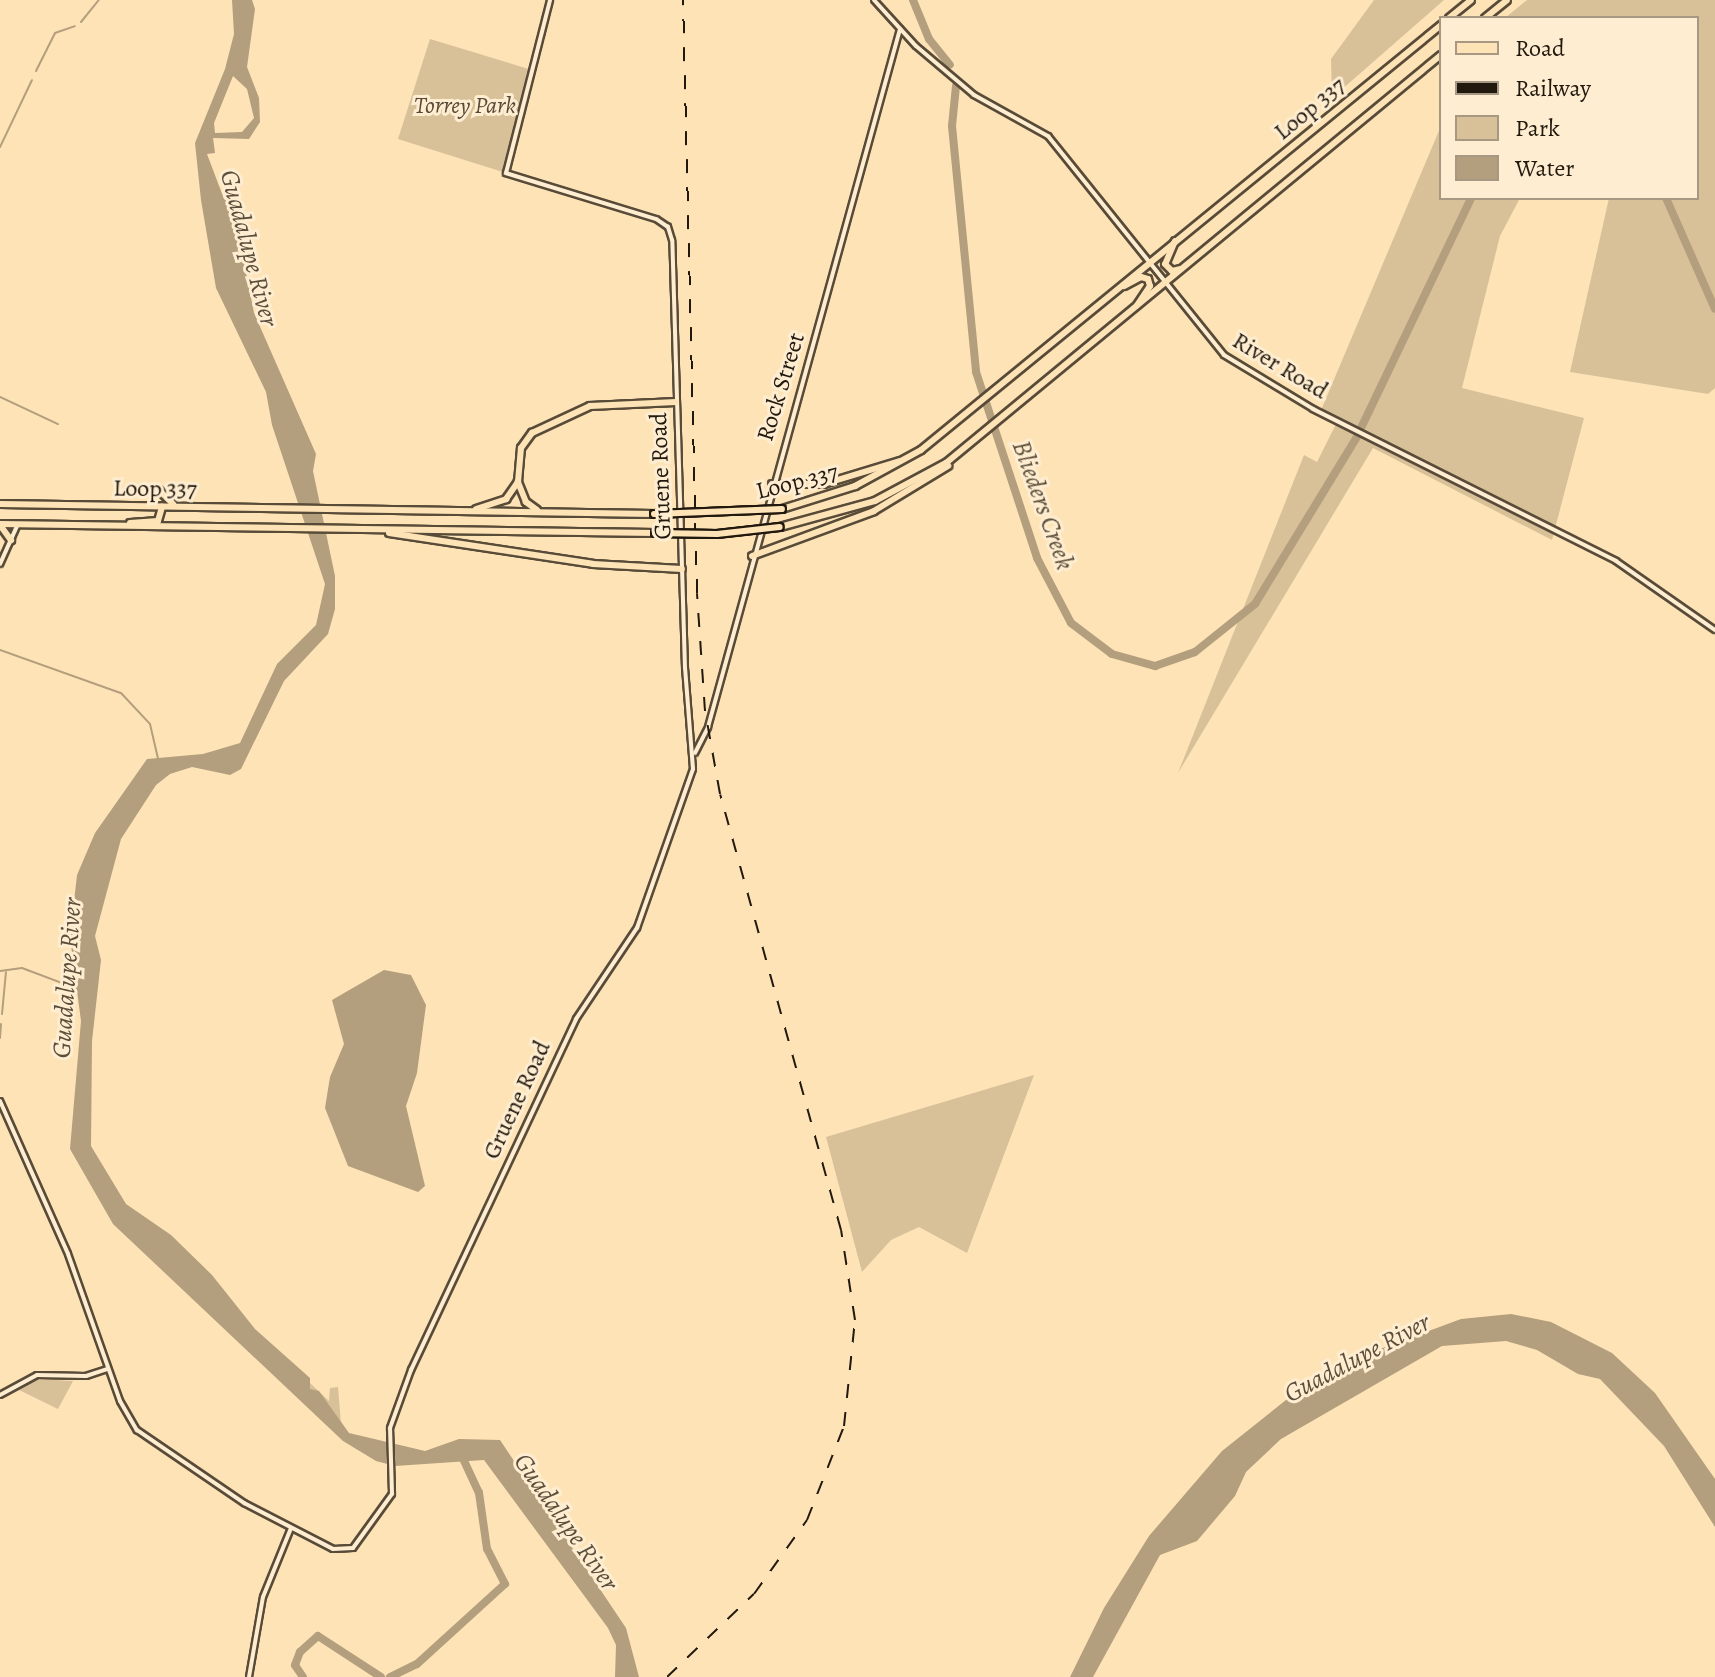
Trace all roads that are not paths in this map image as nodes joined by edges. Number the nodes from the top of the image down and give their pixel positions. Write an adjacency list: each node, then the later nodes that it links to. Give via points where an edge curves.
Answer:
1 (550, 0): 16 (street, Gruene Road, via 506,173 668,227)
2 (874, 0): 8 (street, River Road)
3 (1471, 0): 5 (main road)
4 (1507, 0): 6 (main road)
5 (1451, 16)
6 (1487, 16)
7 (1439, 27): 10 (main road, Loop 337)
8 (900, 29): 11 (street, River Road, via 974,95 1048,136); 20 (street, Rock Street)
9 (1439, 57): 12 (main road, Loop 337)
10 (1177, 238): 11 (main road, Loop 337); 12 (main road, via 1166,267 1175,271)
11 (1148, 262): 13 (street, River Road); 14 (main road, Loop 337)
12 (1190, 265): 13 (main road, Loop 337)
13 (1165, 285): 15 (main road, Loop 337); 35 (street, River Road, via 1208,341 1240,367 1616,561)
14 (1107, 295): 15 (main road, via 1135,279 1148,279 1148,291); 18 (main road, Loop 337)
15 (1129, 314): 17 (main road, Loop 337)
16 (676, 402): 19 (main road, via 602,404 561,416 524,439); 34 (street, Gruene Road)
17 (972, 443): 30 (main road, Loop 337, bridge, via 894,493 840,514 780,527 717,534); 32 (main road, via 942,471 887,504)
18 (908, 459): 20 (main road, via 824,484); 26 (main road, Loop 337, bridge, via 841,492 782,509)
19 (518, 482): 25 (main road, via 506,499); 26 (main road, via 526,502)
20 (772, 484): 32 (street, Rock Street)
21 (0, 504): 22 (main road, Loop 337)
22 (149, 507): 23 (main road, Loop 337); 24 (main road, via 159,490 169,504)
23 (162, 507): 24 (main road, Loop 337); 29 (main road, via 155,523)
24 (215, 508): 25 (main road, Loop 337)
25 (469, 511): 26 (main road, Loop 337)
26 (538, 511)
27 (18, 524): 28 (main road, Loop 337); 29 (main road, Loop 337); 31 (street)
28 (0, 525): 31 (main road)
29 (103, 526): 30 (main road, Loop 337)
30 (374, 531): 34 (main road, via 593,564)
31 (11, 540): 33 (street)
32 (752, 556): 36 (street, Rock Street, via 708,727)
33 (0, 564)
34 (682, 569): 36 (street, Gruene Road)
35 (1715, 630)
36 (694, 755): 40 (street, Gruene Road, via 664,863 637,928 585,1002 411,1370 391,1422 394,1480 387,1503 349,1551 333,1549)
37 (0, 1101): 38 (street, Gruene Road, via 68,1254)
38 (107, 1369): 39 (street, via 86,1376 37,1375); 40 (street, Gruene Road, via 123,1409 147,1440)
39 (0, 1395)
40 (291, 1528): 41 (street, via 263,1597)
41 (249, 1677)

